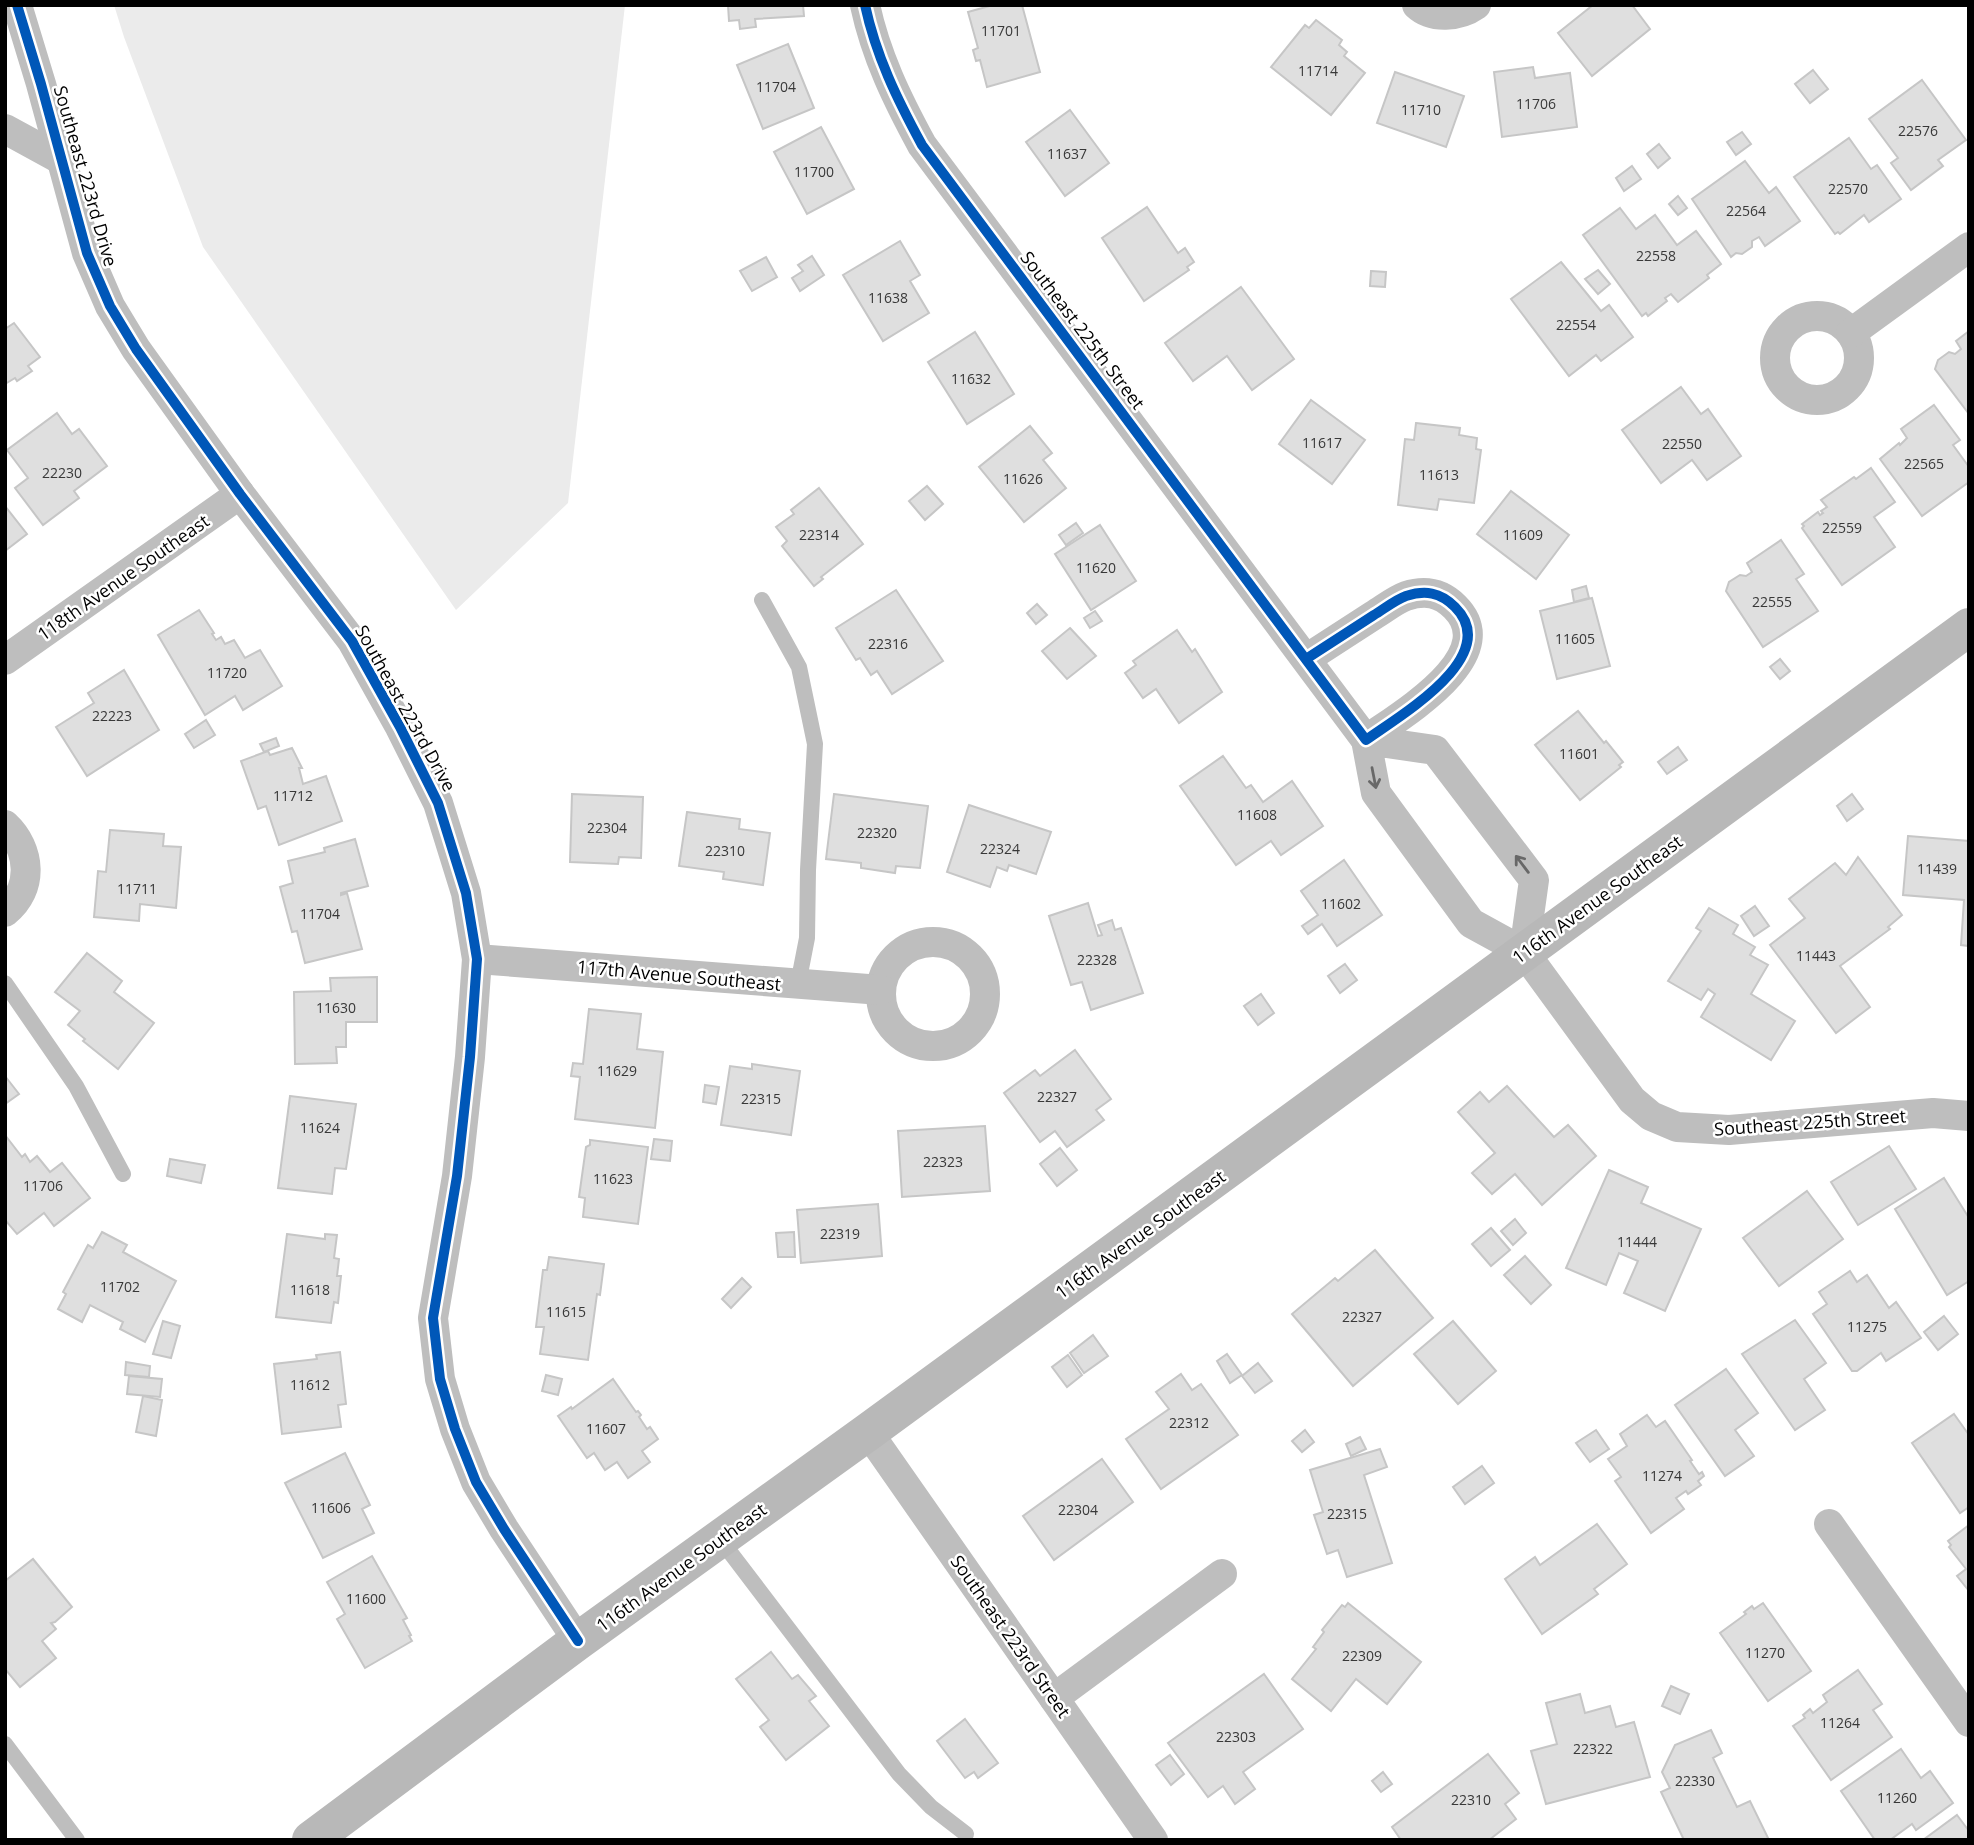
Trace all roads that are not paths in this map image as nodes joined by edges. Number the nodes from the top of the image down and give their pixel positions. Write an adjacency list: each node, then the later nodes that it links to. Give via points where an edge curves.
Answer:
1 (17, 5): 6 (street, Southeast 223rd Drive)
2 (864, 5): 12 (street, Southeast 225th Street, via 894,94 922,145)
3 (1417, 5): 4 (street, via 1446,16)
4 (1476, 5)
5 (5, 129): 6 (street, Southeast 223rd Drive)
6 (62, 160): 9 (street, Southeast 223rd Drive, via 87,253 110,306)
7 (1969, 247): 8 (street)
8 (1851, 333)
9 (240, 494): 13 (street, 118th Avenue Southeast); 18 (street, Southeast 223rd Drive, via 352,641 400,727 438,803 466,893)
10 (762, 600): 20 (lane, via 799,667 815,744 807,938)
11 (1969, 627): 17 (main road, 116th Avenue Southeast)
12 (1306, 659): 14 (street, Southeast 225th Street); 14 (street, via 1403,597 1437,594 1464,618 1468,632 1456,667 1436,690)
13 (5, 660)
14 (1366, 740): 17 (street, Southeast 225th Street, one-way to 17, via 1376,793 1471,923); 17 (street, one-way to 14, via 1534,880 1435,750)
15 (5, 825): 16 (street, via 21,843 27,864 24,886)
16 (5, 912)
17 (1524, 952): 22 (street, Southeast 225th Street, via 1632,1100 1651,1116 1677,1127 1729,1130 1933,1113); 24 (main road, 116th Avenue Southeast)
18 (477, 959): 20 (street, 117th Avenue Southeast); 28 (street, Southeast 223rd Drive, via 457,1176 433,1318 440,1379 476,1482)
19 (5, 983): 23 (lane, via 76,1086)
20 (798, 984): 21 (street, 117th Avenue Southeast)
21 (881, 990)
22 (1969, 1115)
23 (123, 1174)
24 (868, 1432): 26 (main road, 116th Avenue Southeast); 29 (street, Southeast 223rd Street)
25 (1829, 1524): 30 (street)
26 (720, 1539): 28 (main road, 116th Avenue Southeast); 32 (lane, via 899,1774)
27 (1222, 1574): 29 (street)
28 (578, 1641): 34 (main road, 116th Avenue Southeast)
29 (1055, 1699): 35 (street, Southeast 223rd Street)
30 (1969, 1722)
31 (5, 1744): 33 (lane)
32 (966, 1834)
33 (77, 1840)
34 (311, 1840)
35 (1153, 1840)

